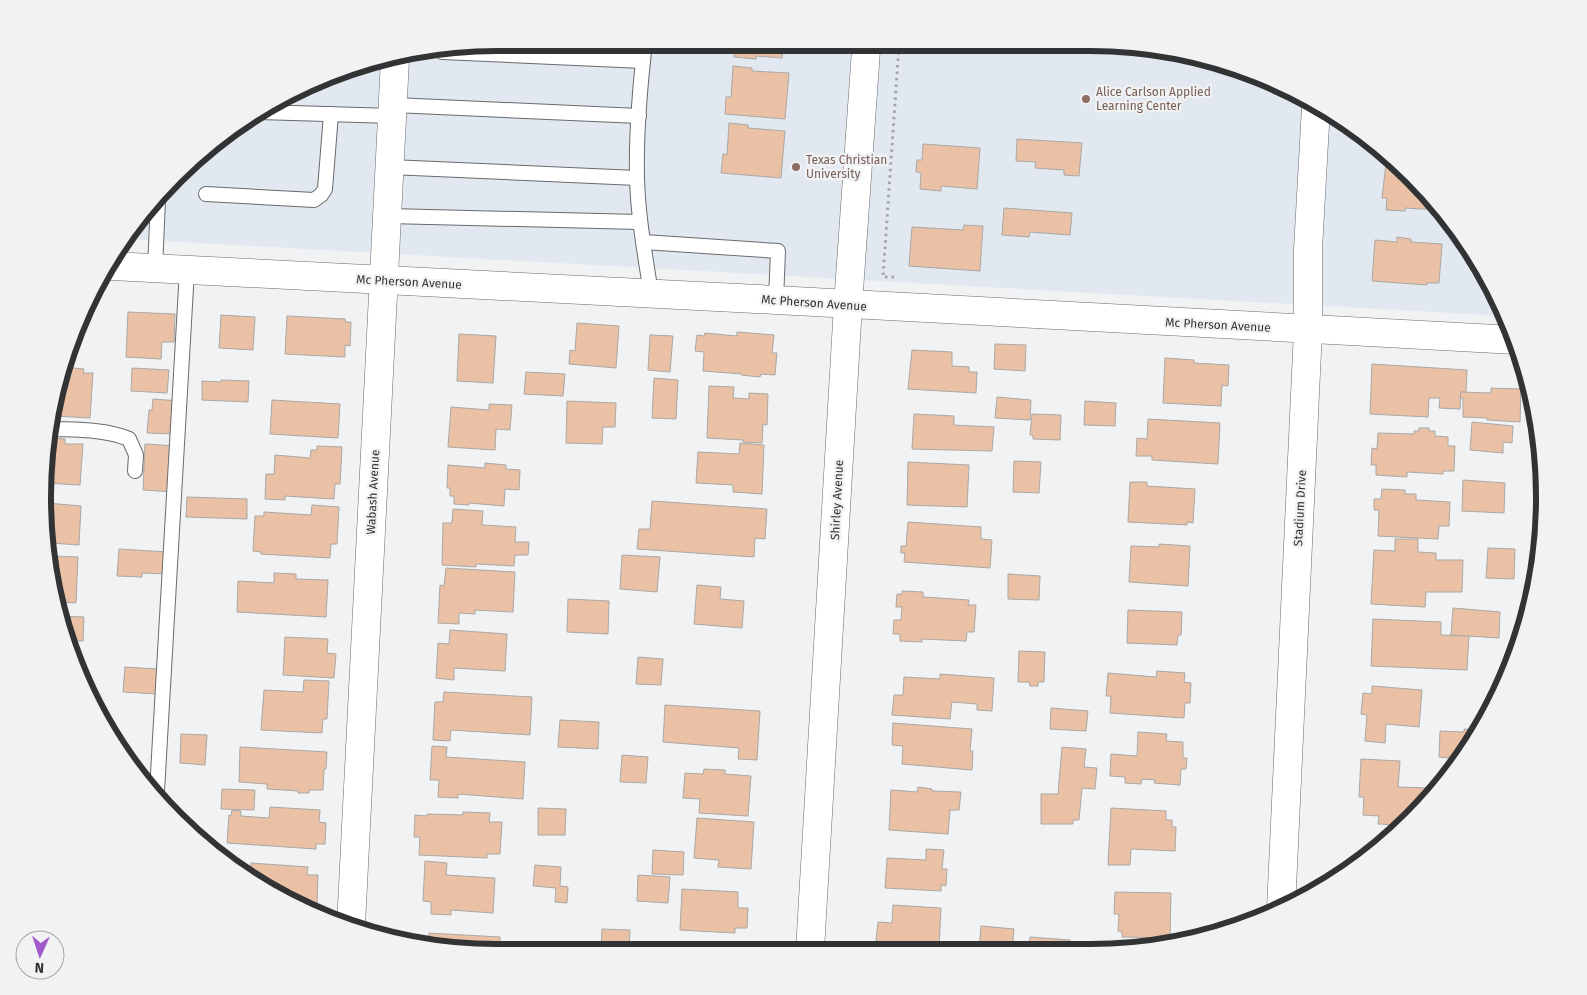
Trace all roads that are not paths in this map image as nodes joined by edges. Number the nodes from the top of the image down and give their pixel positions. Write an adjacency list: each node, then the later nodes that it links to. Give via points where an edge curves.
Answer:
1 (644, 51): 4 (lane)
2 (867, 51): 24 (street, Shirley Avenue)
3 (460, 53): 4 (lane)
4 (643, 61): 10 (lane)
5 (395, 63): 6 (street, Wabash Avenue)
6 (393, 111): 9 (lane); 10 (lane); 11 (street, Wabash Avenue)
7 (272, 112): 9 (lane)
8 (1316, 113): 25 (street, Stadium Drive, via 1308,249)
9 (331, 114): 13 (lane, via 325,189 314,200)
10 (639, 116): 12 (lane)
11 (390, 167): 12 (lane); 15 (street, Wabash Avenue)
12 (637, 178): 16 (lane)
13 (206, 194)
14 (156, 210): 19 (lane)
15 (388, 216): 16 (lane); 21 (street, Wabash Avenue)
16 (640, 222): 17 (lane)
17 (644, 242): 22 (lane); 23 (lane, via 778,251)
18 (116, 266): 19 (street, Mc Pherson Avenue)
19 (155, 269): 20 (street, Mc Pherson Avenue)
20 (188, 270): 21 (street, Mc Pherson Avenue); 29 (lane)
21 (384, 281): 22 (street, Mc Pherson Avenue); 31 (street, Wabash Avenue)
22 (651, 293): 23 (street, Mc Pherson Avenue)
23 (776, 300): 24 (street, Mc Pherson Avenue)
24 (848, 305): 25 (street, Mc Pherson Avenue); 32 (street, Shirley Avenue)
25 (1308, 330): 26 (street, Mc Pherson Avenue); 30 (street, Stadium Drive)
26 (1507, 340)
27 (57, 429): 28 (lane, via 102,432 129,439 136,455)
28 (135, 470)
29 (157, 786)
30 (1282, 900)
31 (351, 919)
32 (810, 944)

